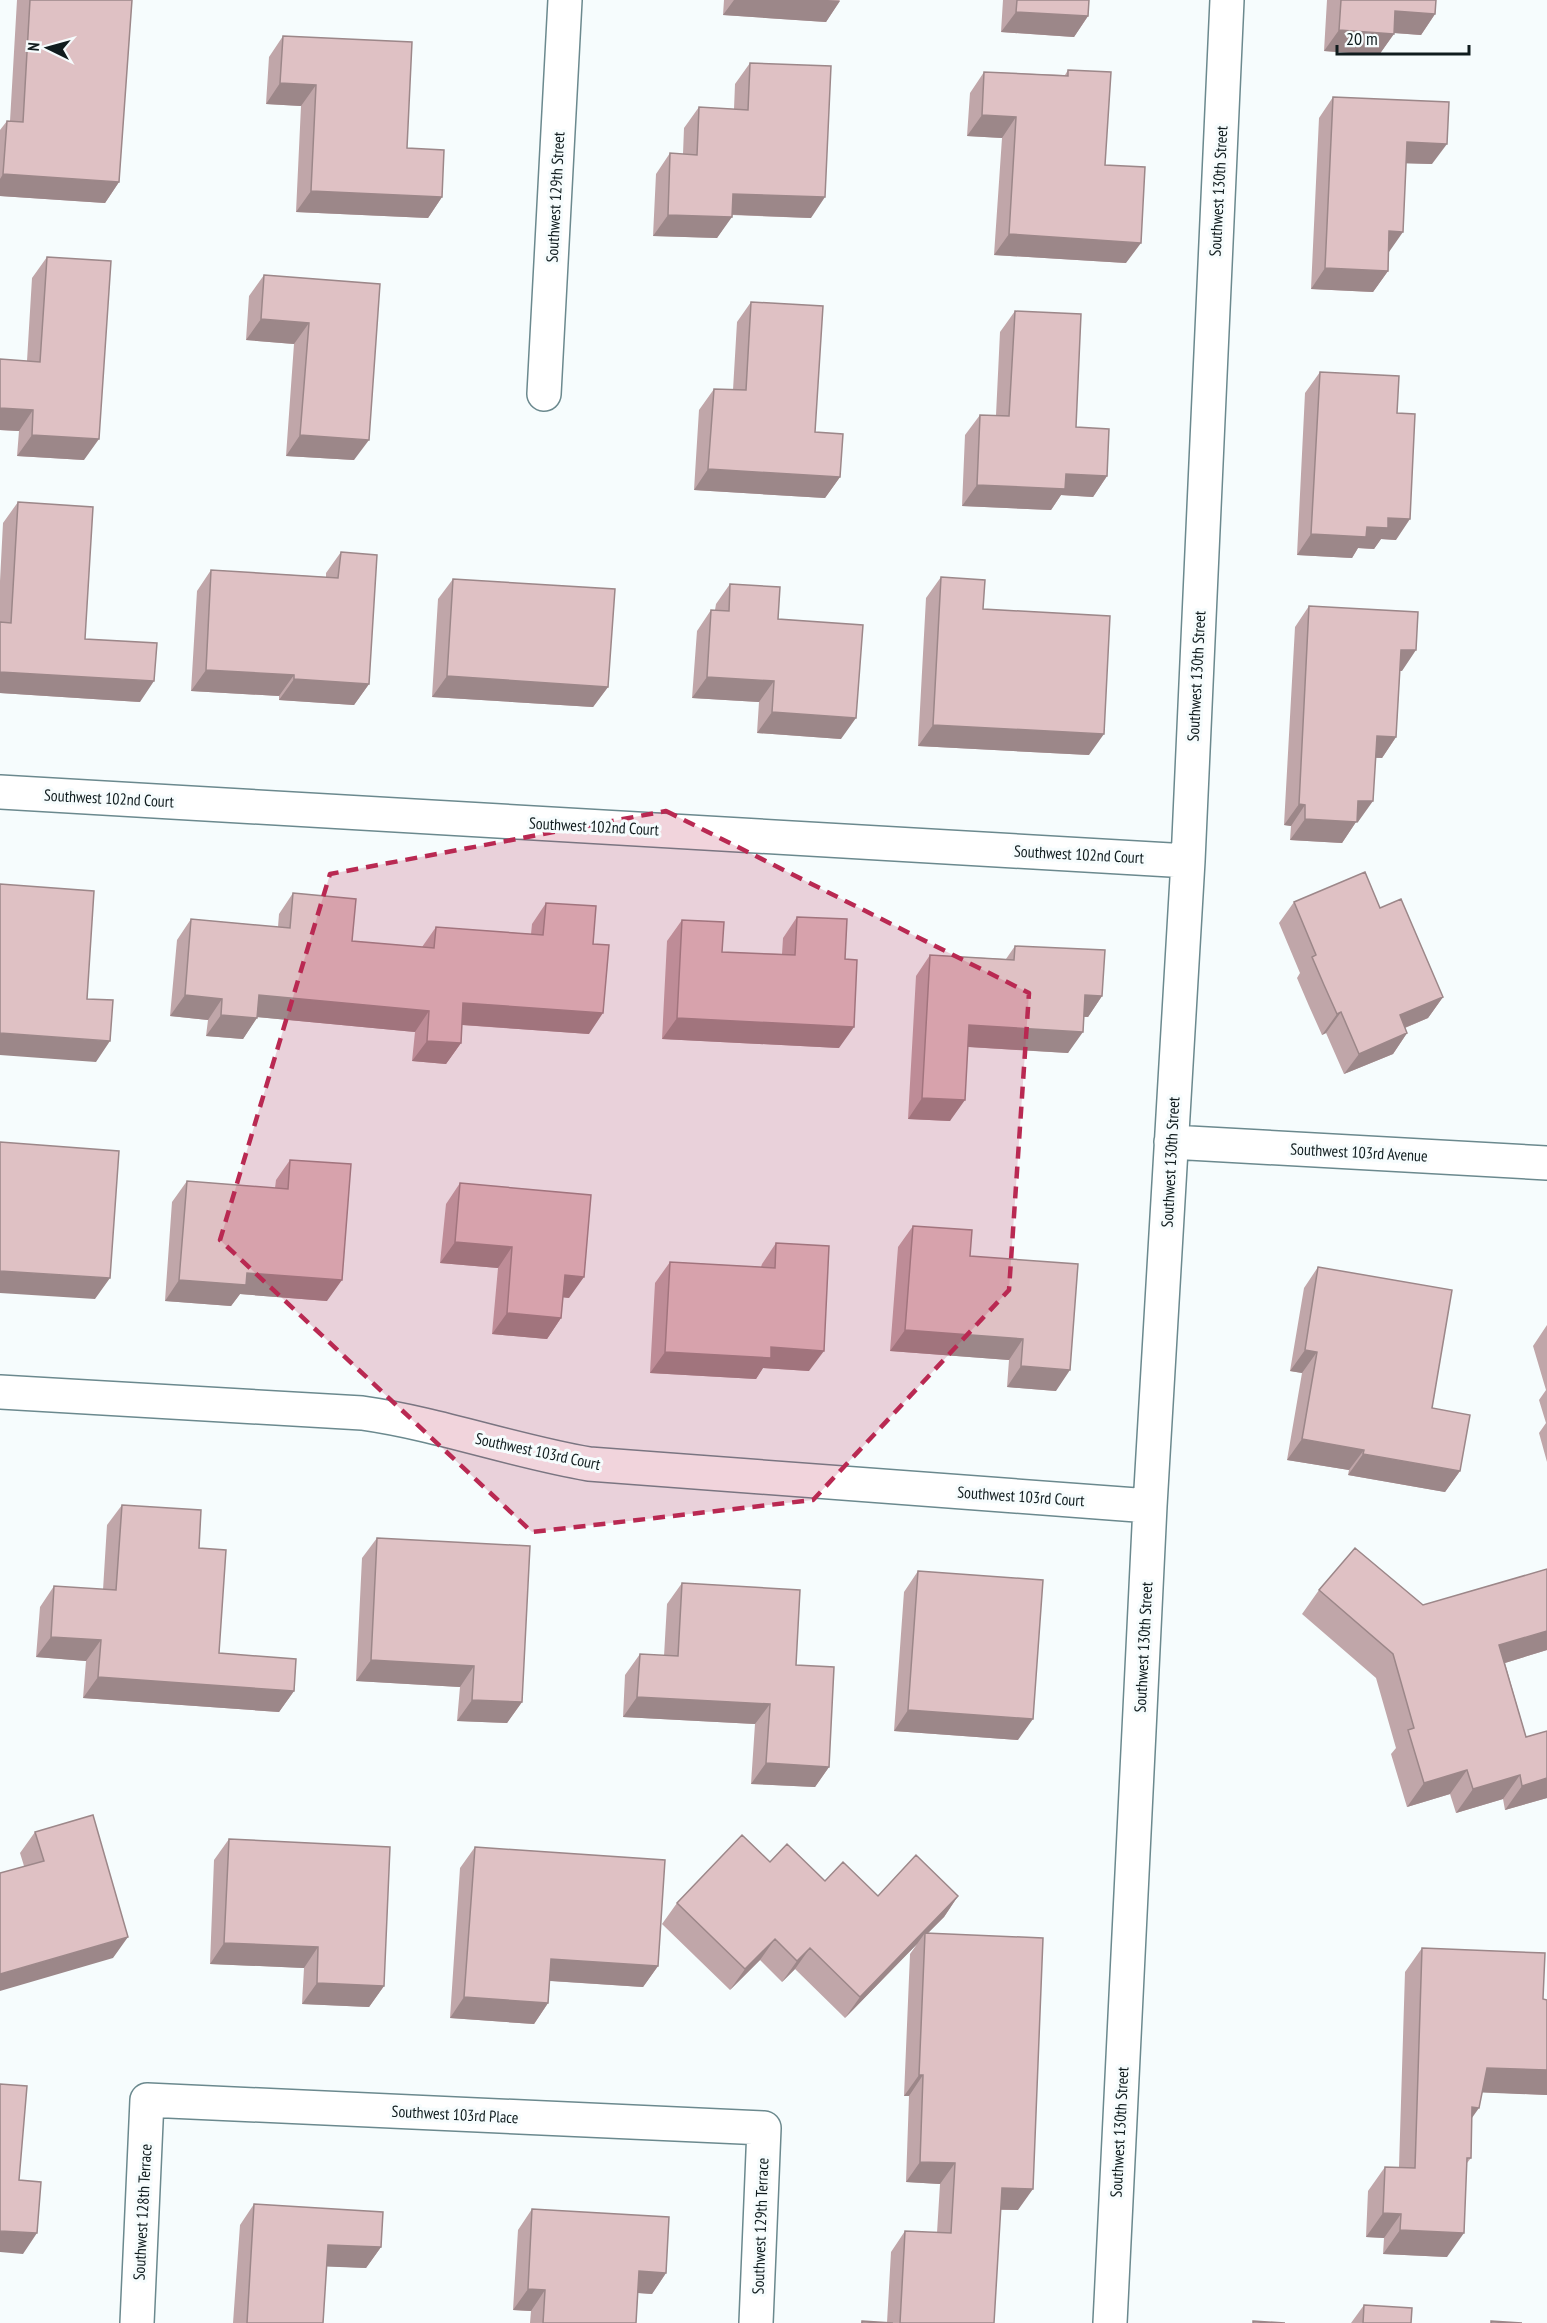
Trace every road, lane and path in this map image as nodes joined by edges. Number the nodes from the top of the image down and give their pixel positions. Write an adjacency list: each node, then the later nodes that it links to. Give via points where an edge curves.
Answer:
1 (565, 0): 3 (street, Southwest 129th Street)
2 (1227, 0): 5 (street, Southwest 130th Street)
3 (544, 394)
4 (0, 792): 5 (street, Southwest 102nd Court)
5 (1188, 861): 6 (street, Southwest 130th Street)
6 (1171, 1142): 7 (street, Southwest 103rd Avenue); 9 (street, Southwest 130th Street)
7 (1547, 1163)
8 (0, 1392): 9 (street, Southwest 103rd Court, via 362,1413 589,1464)
9 (1150, 1506): 14 (street, Southwest 130th Street)
10 (147, 2100): 11 (street, Southwest 103rd Place); 12 (street, Southwest 128th Terrace)
11 (764, 2128): 13 (street, Southwest 129th Terrace)
12 (136, 2323)
13 (756, 2323)
14 (1110, 2323)

